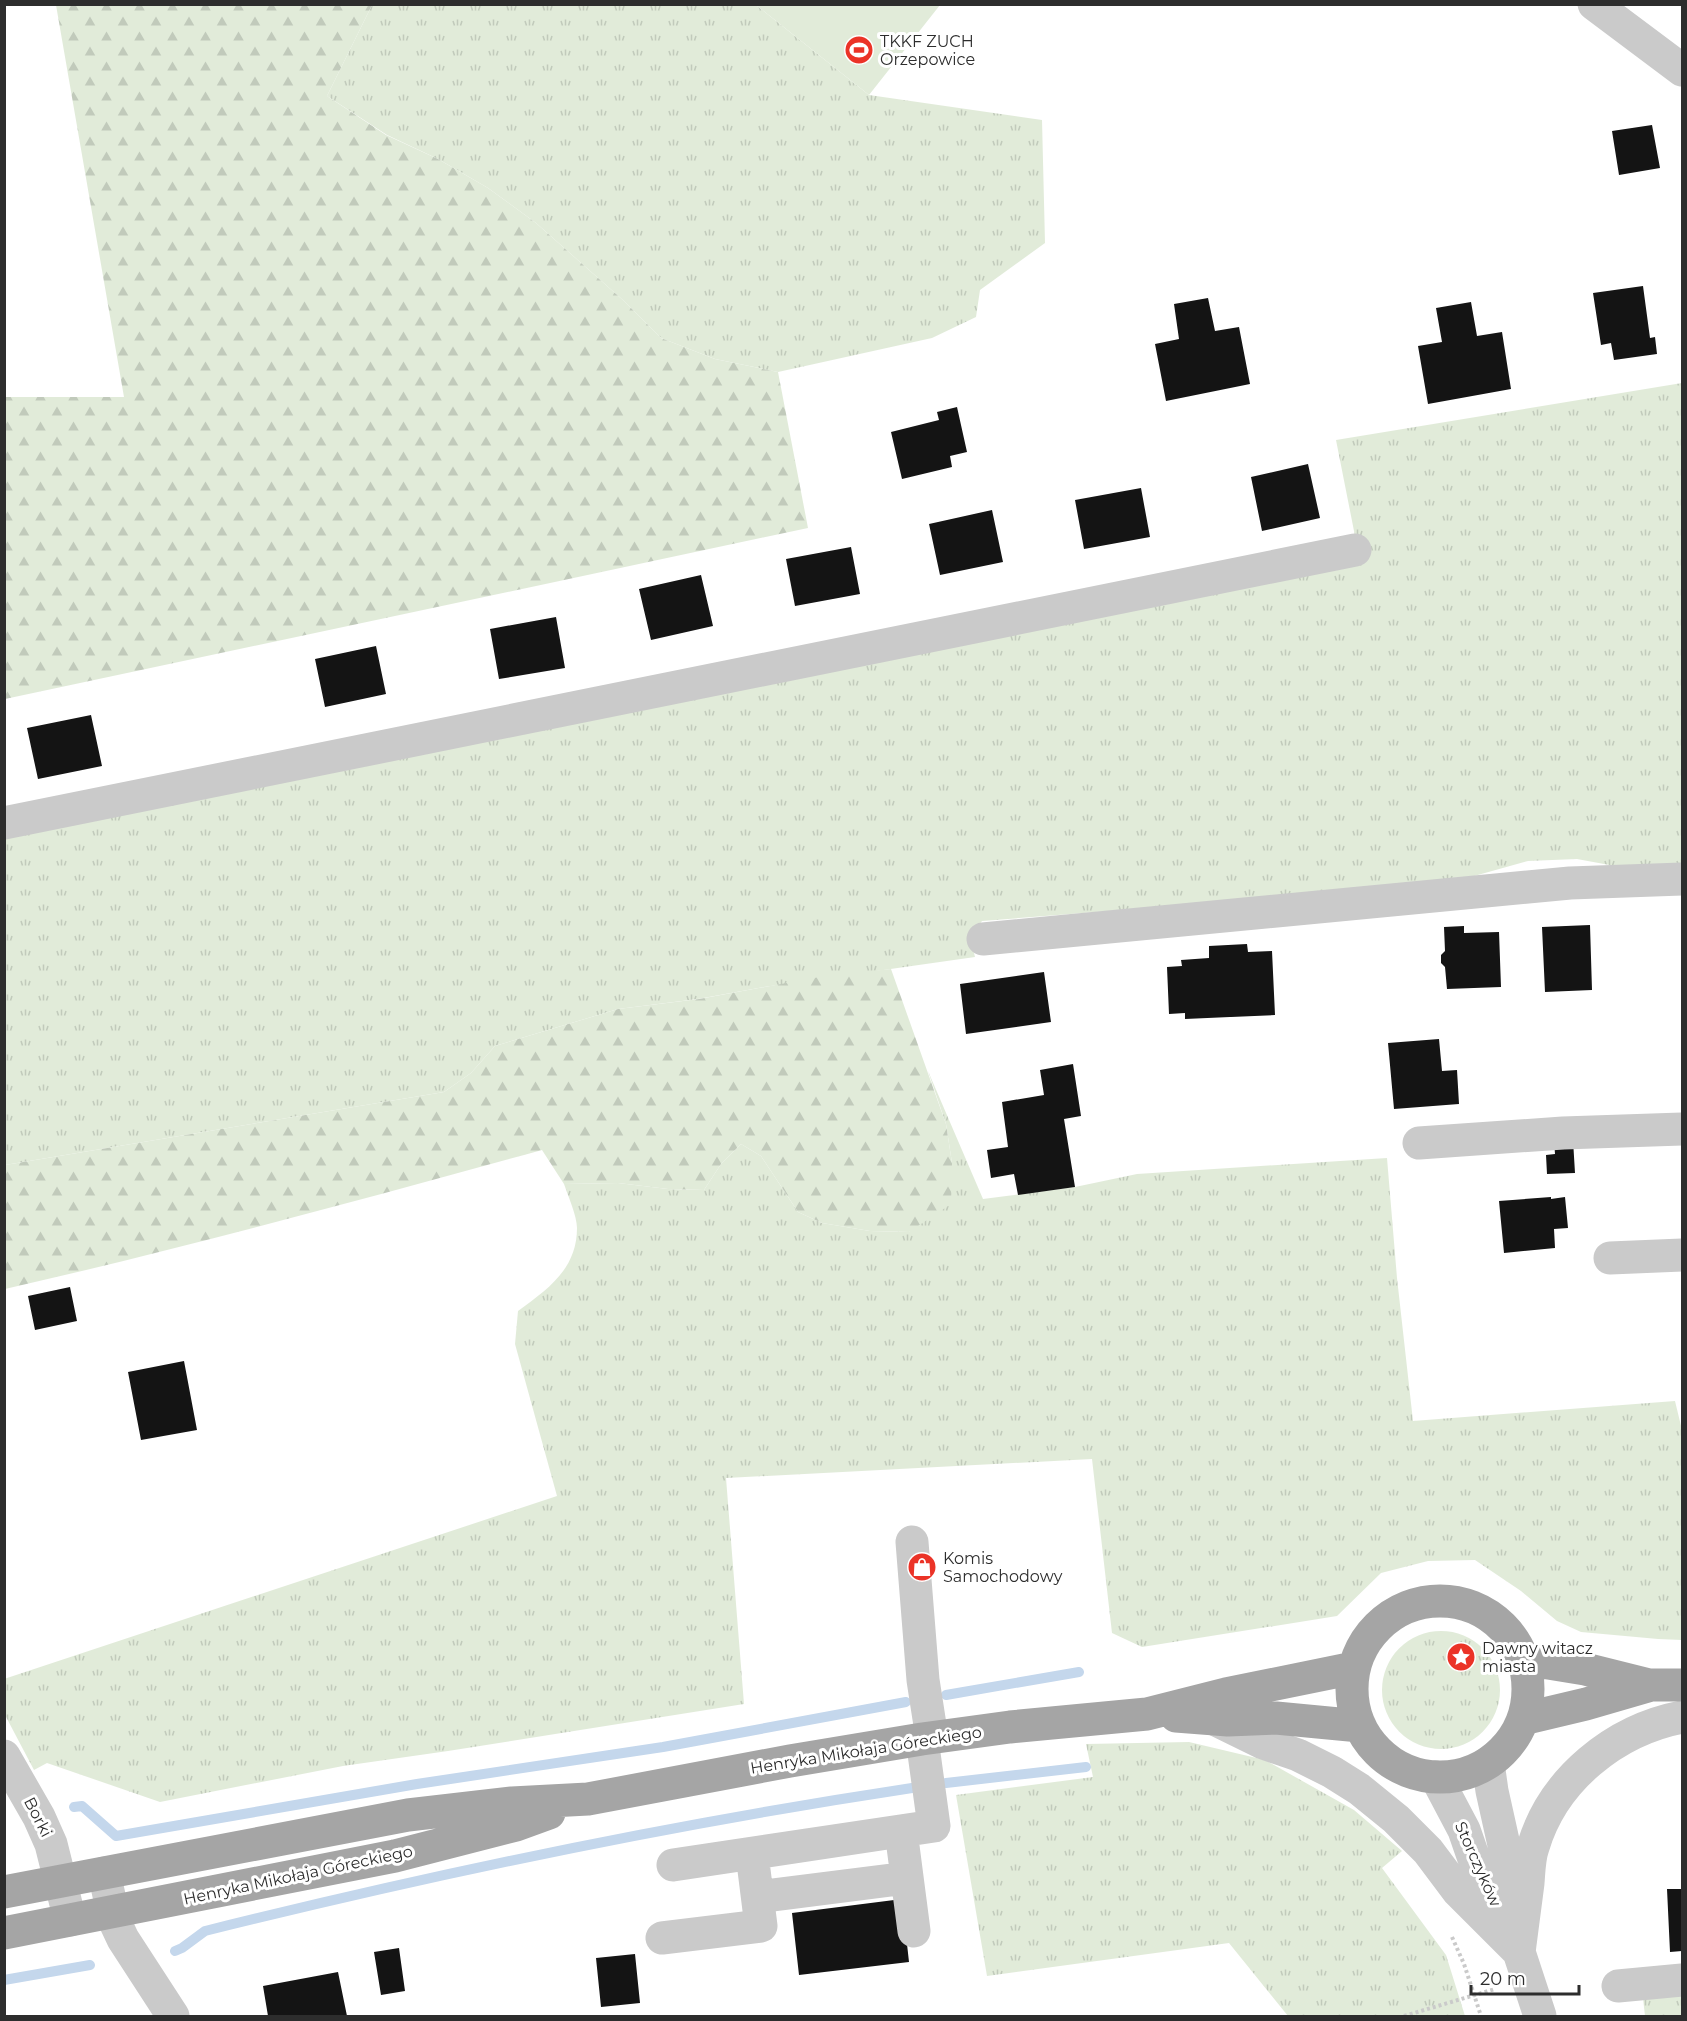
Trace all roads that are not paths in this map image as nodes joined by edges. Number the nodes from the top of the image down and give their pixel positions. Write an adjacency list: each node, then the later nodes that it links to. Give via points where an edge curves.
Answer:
1 (1594, 4): 2 (street)
2 (1683, 70)
3 (1355, 550): 4 (street)
4 (4, 824)
5 (1683, 879): 6 (street, via 1570,882)
6 (983, 939)
7 (1683, 1129): 8 (street)
8 (1419, 1143)
9 (1683, 1256): 10 (street)
10 (1610, 1258)
11 (912, 1542): 21 (street)
12 (1523, 1659): 13 (main road, via 1506,1630 1479,1609 1455,1602 1430,1601 1398,1611 1383,1621 1362,1647); 14 (main road); 19 (main road, via 1528,1683)
13 (1354, 1668): 16 (main road, Henryka Mikołaja Góreckiego); 20 (main road, via 1352,1696)
14 (1649, 1685): 15 (main road); 19 (main road)
15 (1683, 1685)
16 (1147, 1714): 18 (main road, Henryka Mikołaja Góreckiego); 21 (main road, Henryka Mikołaja Góreckiego)
17 (1683, 1717): 39 (street, via 1640,1729 1604,1749 1558,1797 1532,1848)
18 (1214, 1719): 20 (main road, Henryka Mikołaja Góreckiego, via 1276,1718); 39 (street, via 1298,1755 1359,1789 1428,1851 1458,1891)
19 (1523, 1719): 23 (main road, via 1509,1744)
20 (1360, 1726): 24 (main road, via 1388,1761 1415,1774)
21 (927, 1738): 25 (main road, Henryka Mikołaja Góreckiego); 26 (street, via 934,1826)
22 (4, 1756): 31 (street, Borki, via 44,1827)
23 (1488, 1763): 24 (main road, via 1461,1775); 39 (street, Storczyków)
24 (1436, 1777): 39 (street, Storczyków)
25 (588, 1799): 29 (main road, Henryka Mikołaja Góreckiego, via 408,1815); 34 (main road, Henryka Mikołaja Góreckiego, via 516,1825 395,1856)
26 (901, 1831): 27 (street); 30 (street)
27 (752, 1854): 28 (street); 33 (street)
28 (673, 1865)
29 (104, 1873): 31 (main road, Henryka Mikołaja Góreckiego); 34 (street)
30 (907, 1878): 33 (street); 36 (street)
31 (62, 1881): 32 (main road, Henryka Mikołaja Góreckiego); 35 (street, Borki)
32 (4, 1892)
33 (758, 1897): 38 (street, via 761,1926)
34 (113, 1912): 35 (main road, Henryka Mikołaja Góreckiego); 42 (street, via 123,1939)
35 (70, 1920): 37 (main road, Henryka Mikołaja Góreckiego)
36 (914, 1931)
37 (4, 1933)
38 (662, 1938)
39 (1519, 1952): 43 (street, Storczyków)
40 (1683, 1980): 41 (street)
41 (1618, 1986)
42 (174, 2016)
43 (1540, 2016)

